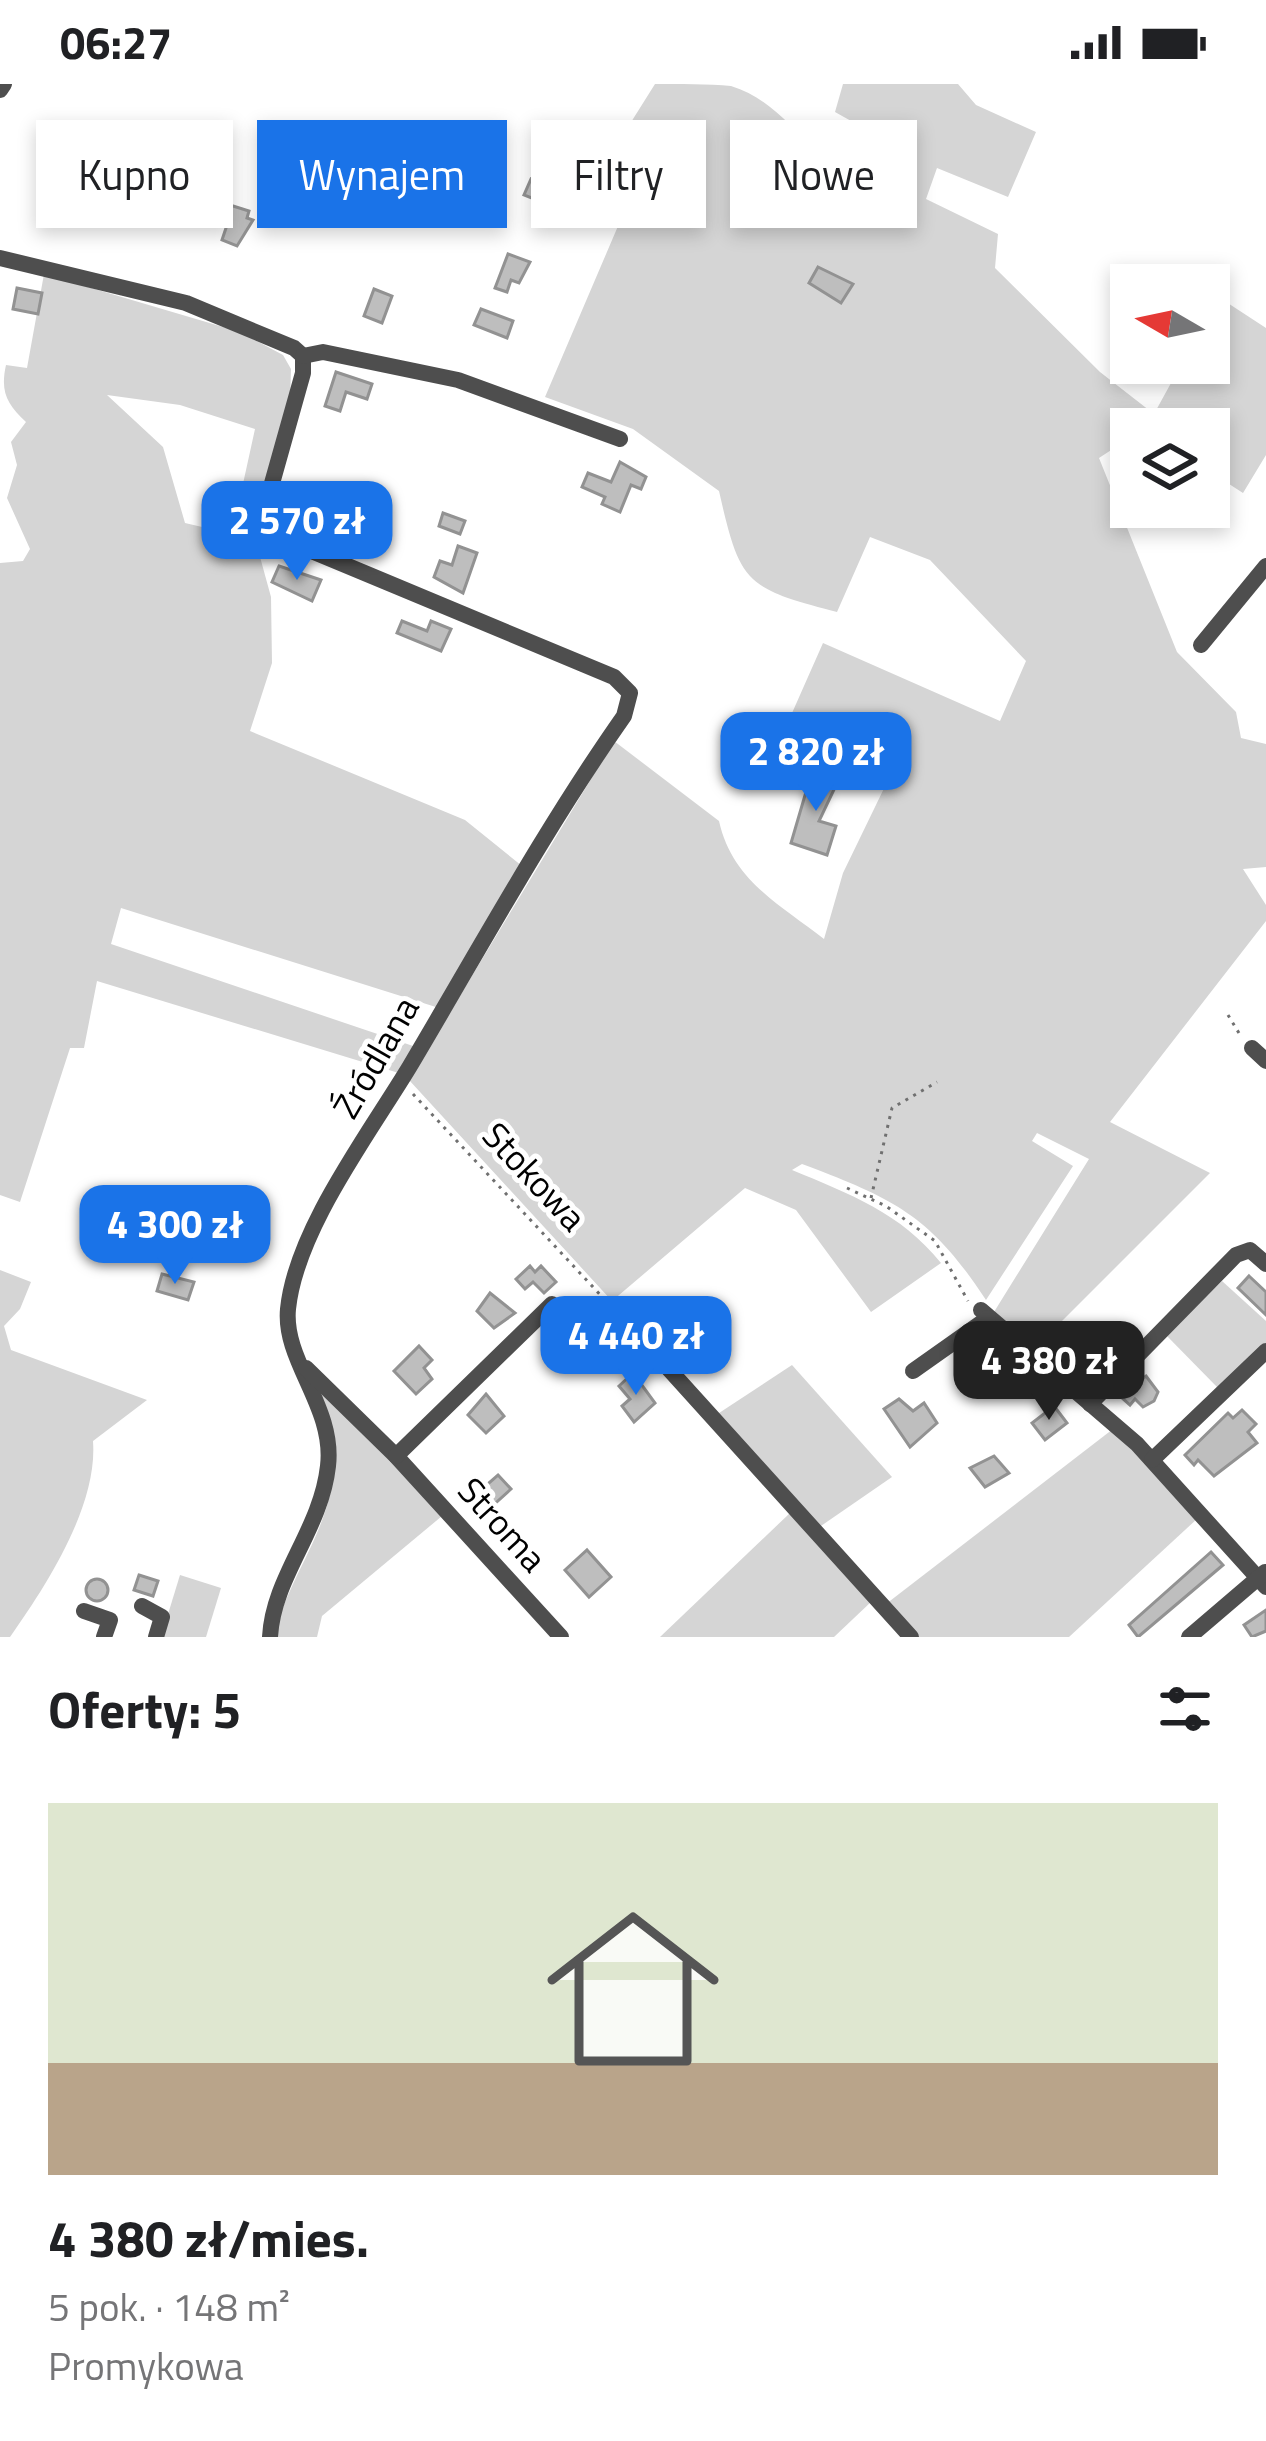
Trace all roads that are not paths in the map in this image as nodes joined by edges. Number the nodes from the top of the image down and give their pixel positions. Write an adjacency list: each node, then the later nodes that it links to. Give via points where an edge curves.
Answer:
1 (0, 258): 2 (street, via 186,303)
2 (303, 356): 3 (street, via 322,352 458,380); 12 (street, Źródlana, via 269,494 271,528 614,677 630,693 308,1245 288,1308 290,1338)
3 (620, 439)
4 (1266, 566): 5 (street)
5 (1202, 645)
6 (1252, 1048): 7 (street)
7 (1266, 1061)
8 (1266, 1264): 14 (street, via 1250,1250 1236,1255)
9 (551, 1304): 15 (street)
10 (1266, 1351): 16 (street)
11 (657, 1356): 24 (street)
12 (304, 1366): 15 (street, Stroma); 22 (street, Źródlana, via 325,1423 328,1469)
13 (913, 1371): 14 (street, via 984,1314)
14 (1090, 1404): 16 (street)
15 (396, 1456): 23 (street, Stroma)
16 (1152, 1460): 17 (street)
17 (1264, 1579): 25 (street)
18 (142, 1606): 21 (street, via 162,1617)
19 (84, 1611): 20 (street, via 110,1620)
20 (104, 1637)
21 (156, 1637)
22 (270, 1637)
23 (561, 1637)
24 (911, 1637)
25 (1190, 1637)

